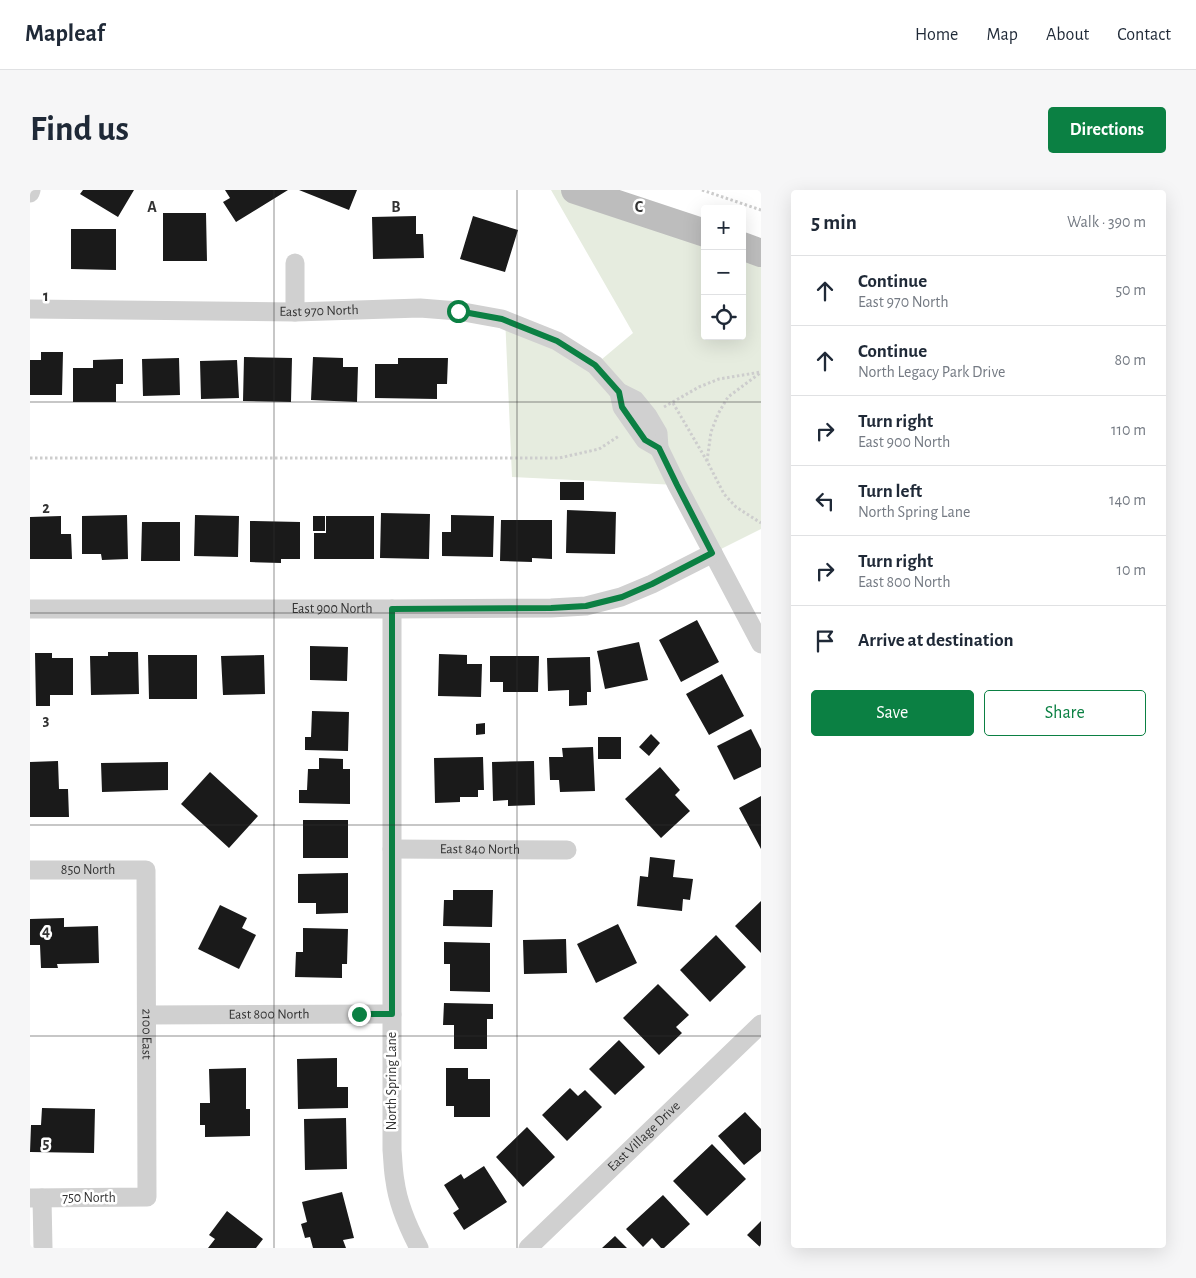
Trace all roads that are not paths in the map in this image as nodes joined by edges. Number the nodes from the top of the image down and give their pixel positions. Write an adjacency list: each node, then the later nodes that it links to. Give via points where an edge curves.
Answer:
1 (576, 190): 2 (street)
2 (701, 232)
3 (746, 247): 4 (street)
4 (761, 253)
5 (295, 263): 7 (street)
6 (30, 309): 7 (street, East 970 North)
7 (295, 312): 8 (street, East 970 North, via 420,308 458,311 502,319 557,341 595,365 619,392 622,407 645,440 659,448)
8 (712, 553): 9 (street, East 900 North, via 644,588 586,606); 11 (street)
9 (392, 609): 10 (street, East 900 North); 12 (street, North Spring Lane)
10 (30, 610)
11 (761, 644)
12 (392, 848): 13 (street, East 840 North); 16 (street, North Spring Lane)
13 (567, 850)
14 (30, 870): 15 (street, 850 North)
15 (146, 870): 17 (street, 2100 East)
16 (392, 1014): 17 (street, East 800 North); 22 (street, North Spring Lane, via 395,1182 401,1207)
17 (147, 1015): 20 (street, 2100 East)
18 (761, 1024): 23 (street, East Village Drive)
19 (36, 1198): 20 (street, 750 North); 21 (street)
20 (148, 1198)
21 (42, 1248)
22 (419, 1248)
23 (528, 1248)

